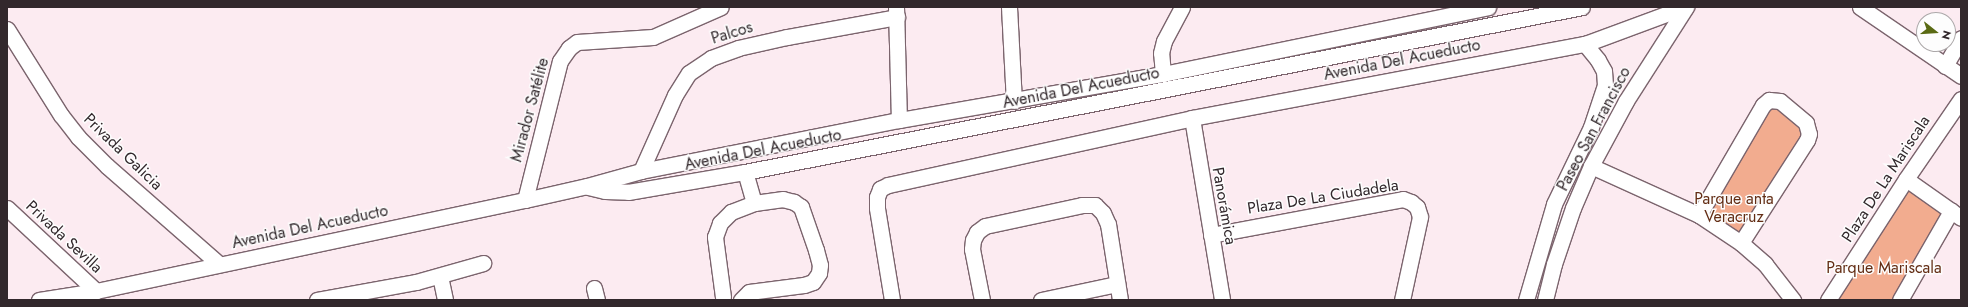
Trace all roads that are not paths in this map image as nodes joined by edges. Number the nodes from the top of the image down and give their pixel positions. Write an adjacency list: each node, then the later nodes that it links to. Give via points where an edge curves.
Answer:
1 (721, 7): 25 (street, Mirador Satélite, via 653,37 578,42 569,48 560,61)
2 (1009, 7): 17 (street)
3 (1182, 7): 14 (street, via 1164,41 1161,53)
4 (1488, 7): 9 (street, Avenida Del Acueducto)
5 (1582, 7): 22 (street, Avenida Del Acueducto)
6 (1685, 7): 12 (street, Avenida Del Acueducto); 20 (street, Paseo San Francisco, via 1626,101)
7 (1865, 9): 13 (street)
8 (896, 12): 19 (street); 21 (street, Palcos, via 738,48 711,58 689,73 679,89)
9 (1420, 14): 14 (street, Avenida Del Acueducto)
10 (7, 29): 33 (street, Privada Galicia, via 61,115 78,137 107,166)
11 (1961, 38): 13 (street)
12 (1585, 44): 18 (street, Avenida Del Acueducto); 49 (street, Paseo San Francisco, via 1604,71 1605,85 1592,127 1554,204)
13 (1945, 66): 15 (street)
14 (1163, 74): 17 (street, Avenida Del Acueducto)
15 (1961, 76)
16 (1961, 99): 23 (street, Plaza De La Mariscala)
17 (1014, 101): 19 (street, Avenida Del Acueducto)
18 (1192, 118): 30 (street, Panorámica); 43 (street, Avenida Del Acueducto, via 888,185 880,190 877,208)
19 (899, 120): 21 (street, Avenida Del Acueducto)
20 (1591, 166): 29 (street); 50 (street, Paseo San Francisco, via 1573,208)
21 (641, 171): 24 (street, Avenida Del Acueducto)
22 (745, 172): 24 (street, Avenida Del Acueducto, via 628,192 605,191); 26 (street)
23 (1906, 179): 28 (street); 52 (street, Plaza De La Mariscala)
24 (587, 186): 25 (street, Avenida Del Acueducto)
25 (525, 200): 33 (street, Avenida Del Acueducto)
26 (754, 204): 38 (street, via 731,212 720,223 715,237); 42 (street, via 783,199 801,207 816,250 820,265 819,273 812,282 749,292)
27 (7, 208): 36 (street, Privada Sevilla)
28 (1956, 214): 53 (street)
29 (1699, 215): 31 (street); 31 (street, via 1763,105 1769,100 1780,101 1806,123 1809,134)
30 (1211, 235): 47 (street, Panorámica); 48 (street, Plaza De La Ciudadela, via 1403,199 1417,207 1420,217)
31 (1741, 243): 51 (street, via 1765,264)
32 (483, 263): 34 (street)
33 (219, 264): 36 (street, Avenida Del Acueducto)
34 (440, 276): 37 (street); 41 (street)
35 (1117, 284): 44 (street, via 1108,224 1103,213 1095,206 1082,204 985,226 977,232 972,249); 45 (street); 46 (street)
36 (96, 291): 39 (street, Avenida Del Acueducto)
37 (357, 296): 40 (street)
38 (724, 297)
39 (39, 300)
40 (317, 300)
41 (445, 300)
42 (741, 300)
43 (892, 300)
44 (982, 300)
45 (1041, 300)
46 (1120, 300)
47 (1222, 300)
48 (1402, 300)
49 (1526, 300)
50 (1545, 300)
51 (1793, 300)
52 (1828, 300)
53 (1900, 300)

